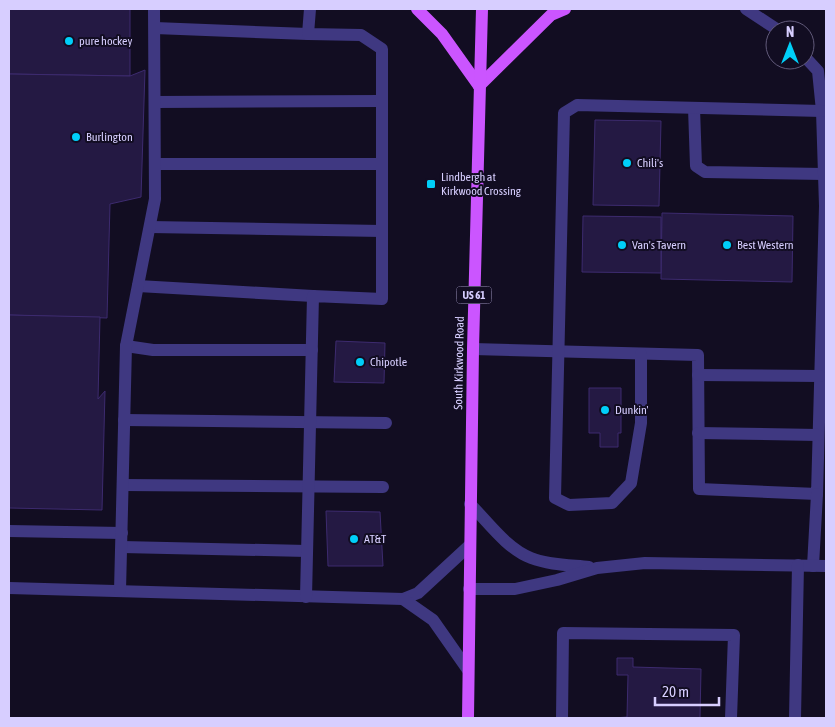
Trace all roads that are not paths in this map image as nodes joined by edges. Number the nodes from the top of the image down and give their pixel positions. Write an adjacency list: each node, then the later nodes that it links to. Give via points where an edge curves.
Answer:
1 (154, 9): 8 (lane)
2 (310, 9): 9 (lane)
3 (416, 9): 11 (main road, via 442,34)
4 (482, 9): 11 (main road, South Kirkwood Road / US 61)
5 (564, 9): 11 (main road, via 551,15)
6 (746, 9): 7 (lane)
7 (765, 21)
8 (155, 28): 9 (lane); 13 (lane)
9 (308, 34): 12 (lane, via 361,35 382,49)
10 (815, 68): 15 (lane)
11 (479, 86): 25 (main road, South Kirkwood Road / US 61)
12 (382, 101): 13 (lane); 17 (lane)
13 (155, 102): 16 (lane)
14 (694, 108): 15 (lane); 18 (lane, via 696,166 705,172); 27 (lane, via 577,105 564,113)
15 (822, 111): 18 (lane)
16 (155, 164): 17 (lane); 19 (lane, via 155,199)
17 (382, 164): 20 (lane)
18 (824, 174): 21 (lane)
19 (150, 227): 20 (lane); 22 (lane)
20 (382, 231): 23 (lane, via 382,298)
21 (825, 245): 30 (lane)
22 (138, 286): 23 (lane); 24 (lane)
23 (313, 296): 26 (lane)
24 (126, 346): 26 (lane, via 153,350); 31 (lane)
25 (473, 349): 27 (lane); 40 (main road, South Kirkwood Road / US 61)
26 (312, 350): 32 (lane)
27 (559, 352): 28 (lane); 28 (lane, via 555,498 569,505 612,503 632,482 641,422)
28 (641, 354): 29 (lane, via 698,355)
29 (698, 375): 30 (lane); 34 (lane)
30 (820, 376): 35 (lane)
31 (124, 420): 32 (lane); 36 (lane)
32 (310, 422): 33 (lane); 37 (lane)
33 (386, 423)
34 (698, 432): 35 (lane); 39 (lane, via 699,489)
35 (818, 435): 39 (lane)
36 (123, 485): 37 (lane); 42 (lane)
37 (309, 485): 38 (lane); 45 (lane)
38 (383, 487)
39 (817, 494): 47 (lane)
40 (470, 504): 43 (main road, South Kirkwood Road / US 61); 49 (lane, via 513,548 531,558)
41 (9, 531): 42 (lane)
42 (122, 532): 44 (lane)
43 (470, 545): 51 (main road, South Kirkwood Road / US 61); 54 (lane, via 418,593)
44 (122, 547): 45 (lane); 52 (lane)
45 (307, 552): 53 (lane)
46 (798, 565): 47 (lane); 49 (lane, via 645,563); 59 (lane)
47 (813, 566): 48 (lane)
48 (826, 566)
49 (597, 568): 51 (lane, via 515,589)
50 (9, 588): 52 (lane)
51 (469, 589): 55 (main road, South Kirkwood Road / US 61)
52 (120, 591): 53 (lane)
53 (306, 597): 54 (lane)
54 (403, 599): 55 (lane, via 433,620)
55 (468, 670): 56 (main road, South Kirkwood Road / US 61)
56 (468, 718)
57 (562, 718): 58 (lane, via 563,633 734,635)
58 (731, 718)
59 (795, 718)

